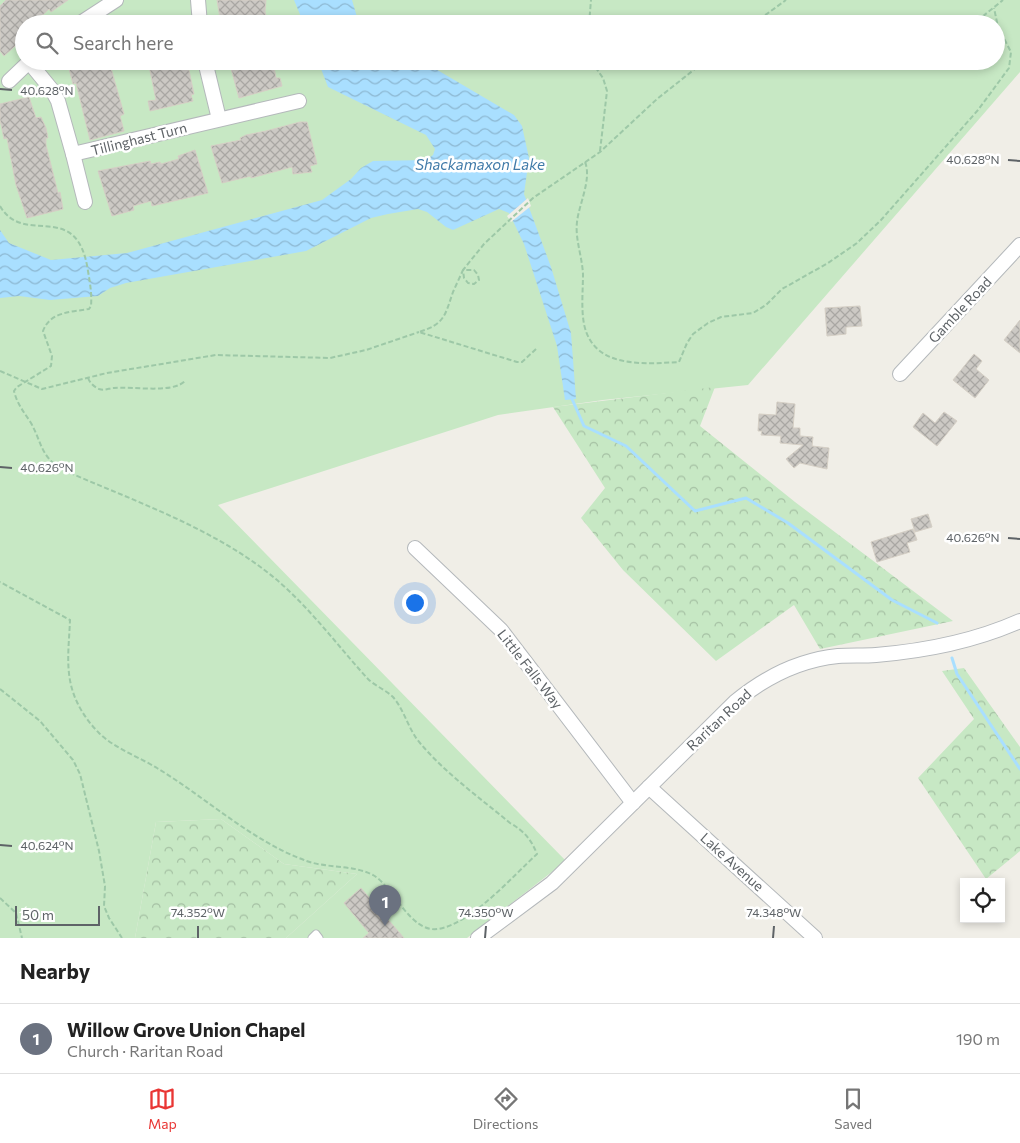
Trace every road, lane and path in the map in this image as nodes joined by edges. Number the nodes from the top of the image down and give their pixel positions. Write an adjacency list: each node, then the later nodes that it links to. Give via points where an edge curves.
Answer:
1 (116, 0): 7 (street)
2 (198, 0): 8 (street)
3 (591, 0): 9 (path)
4 (786, 0): 10 (path)
5 (1003, 0): 6 (path)
6 (994, 8): 11 (path); 12 (path)
7 (94, 15)
8 (199, 15)
9 (590, 15)
10 (765, 15)
11 (985, 15)
12 (995, 15)
13 (1005, 40): 24 (path, via 1011,52 1009,68 978,110 881,220 857,243 782,289 753,313 721,317 693,334 679,362 623,362 609,358 587,334 576,225 586,179)
14 (21, 70): 19 (street, Tillinghast Turn)
15 (36, 70): 23 (street, Tillinghast Turn, via 58,101)
16 (207, 70): 21 (street)
17 (597, 70): 22 (path, via 607,91)
18 (694, 70): 22 (path)
19 (9, 81)
20 (299, 101): 21 (street, Tillinghast Turn)
21 (219, 119): 23 (street, Tillinghast Turn)
22 (600, 152): 24 (path)
23 (73, 154): 25 (street)
24 (585, 162): 28 (path, via 533,198 484,244)
25 (85, 202)
26 (0, 206): 35 (path, via 15,221 64,229 75,235 86,256 92,296 88,309 55,316 46,324 43,331 52,356 51,366)
27 (1020, 245): 32 (street, Gamble Road)
28 (463, 270): 28 (path, via 468,283 474,284 479,280 474,270); 29 (path, via 441,322)
29 (419, 332): 30 (path, via 516,362 522,362); 33 (path, via 330,358 216,355 174,360)
30 (536, 349)
31 (0, 371): 35 (path)
32 (900, 374)
33 (88, 378): 34 (path, via 97,389 106,390 166,388 181,386); 35 (path, via 42,388)
34 (185, 381)
35 (25, 382): 37 (path, via 14,392 16,401 32,425 40,449 51,462 208,536 243,554 269,574 320,622 370,681 392,697 406,715 418,741 430,754 520,829 531,840 536,854 465,917 451,925 428,928 407,912 376,876 364,870 305,861 277,848 100,734 86,717 71,685 68,670 70,620)
36 (415, 548): 41 (street, Little Falls Way, via 501,630)
37 (0, 582)
38 (1020, 621): 40 (street, Raritan Road, via 951,644 875,656 836,656 779,673 735,702)
39 (0, 689): 44 (path, via 40,721 73,760 80,774 100,851 104,906)
40 (649, 787): 41 (street, Raritan Road); 48 (street, Lake Avenue)
41 (633, 803): 47 (street, Raritan Road, via 552,883)
42 (0, 898): 43 (path, via 16,913)
43 (22, 938)
44 (122, 938)
45 (312, 938): 46 (lane, via 316,934)
46 (319, 938)
47 (478, 938)
48 (815, 938)

